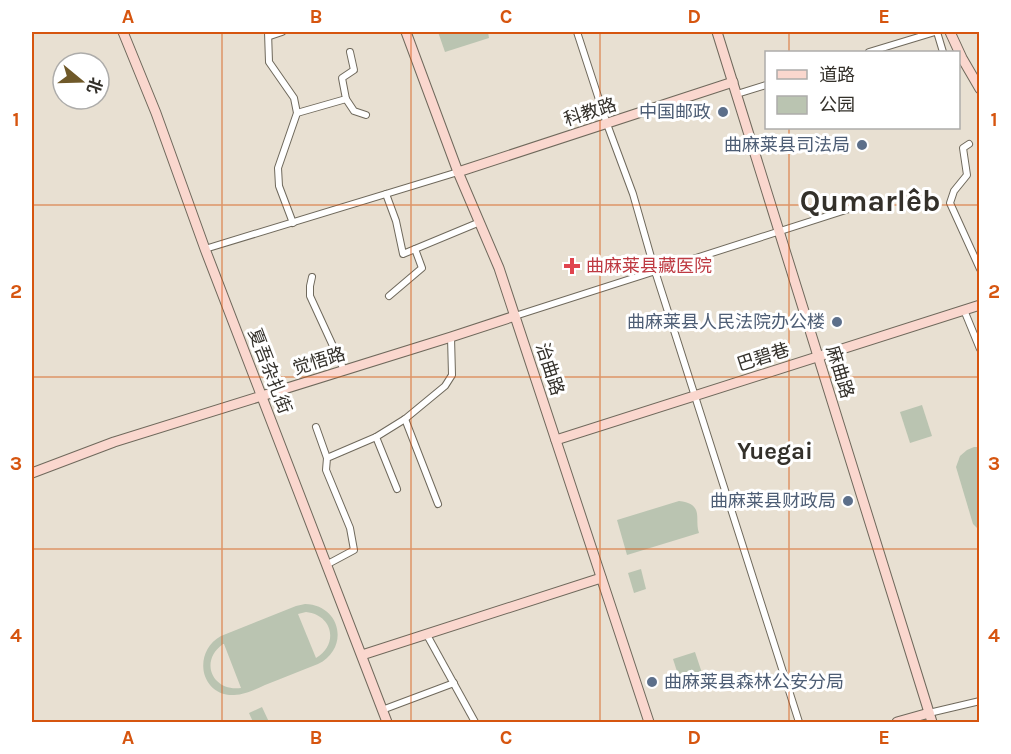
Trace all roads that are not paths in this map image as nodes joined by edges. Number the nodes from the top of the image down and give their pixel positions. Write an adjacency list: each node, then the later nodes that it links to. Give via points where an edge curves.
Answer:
1 (123, 32): 29 (main road, 夏吾杂扎街)
2 (282, 32): 8 (street)
3 (406, 32): 23 (main road, 治曲路)
4 (577, 32): 21 (street)
5 (717, 32): 14 (main road, 麻曲路)
6 (936, 32): 9 (street); 10 (street)
7 (950, 32): 11 (main road)
8 (269, 34): 19 (street, via 269,62 294,98)
9 (872, 51)
10 (943, 51)
11 (959, 51)
12 (350, 52): 18 (street, via 354,70 342,78)
13 (960, 54): 16 (main road)
14 (733, 82): 17 (main road, 麻曲路); 21 (main road, 科教路)
15 (765, 85): 17 (street)
16 (980, 90)
17 (737, 94): 28 (main road, 麻曲路)
18 (346, 99): 19 (street); 20 (street, via 354,111)
19 (297, 113): 27 (street, via 278,168 279,186)
20 (366, 115)
21 (607, 124): 23 (main road, 科教路); 32 (street)
22 (969, 144): 31 (street, via 963,148 967,175 950,203)
23 (458, 172): 24 (street); 26 (main road, 治曲路)
24 (386, 194): 27 (street); 30 (street, via 403,254)
25 (849, 209): 28 (street)
26 (480, 222): 30 (street); 37 (main road, 治曲路)
27 (293, 223): 29 (street)
28 (778, 231): 32 (street); 40 (main road, 麻曲路)
29 (205, 249): 42 (main road, 夏吾杂扎街)
30 (415, 249): 34 (street, via 422,268)
31 (980, 270)
32 (655, 271): 37 (street); 43 (street)
33 (312, 277): 41 (street, via 310,296)
34 (389, 296)
35 (980, 305): 36 (main road, 巴碧巷)
36 (964, 310): 39 (street); 40 (main road, 巴碧巷)
37 (515, 316): 38 (main road, 觉悟路); 47 (main road, 治曲路)
38 (452, 337): 41 (main road, 觉悟路); 44 (street, via 452,375 445,386)
39 (980, 349)
40 (817, 356): 43 (main road, 巴碧巷); 59 (main road, 麻曲路)
41 (344, 370): 42 (main road, 觉悟路)
42 (261, 396): 49 (main road, 觉悟路, via 114,442); 52 (main road, 夏吾杂扎街)
43 (695, 396): 47 (main road, 巴碧巷); 63 (street)
44 (405, 419): 46 (street); 51 (street)
45 (316, 427): 48 (street)
46 (376, 437): 48 (street); 50 (street)
47 (556, 440): 53 (main road, 治曲路)
48 (327, 458): 52 (street, via 326,470 350,528 354,550)
49 (32, 473)
50 (397, 489)
51 (438, 504)
52 (326, 565): 55 (main road, 夏吾杂扎街)
53 (601, 578): 54 (main road); 62 (main road, 治曲路)
54 (428, 635): 55 (main road); 56 (street)
55 (362, 655): 58 (main road, 夏吾杂扎街)
56 (454, 683): 58 (street); 61 (street)
57 (980, 701): 59 (street)
58 (382, 710): 60 (main road, 夏吾杂扎街)
59 (931, 718): 64 (main road)
60 (387, 723)
61 (475, 723)
62 (649, 723)
63 (799, 723)
64 (897, 723)

